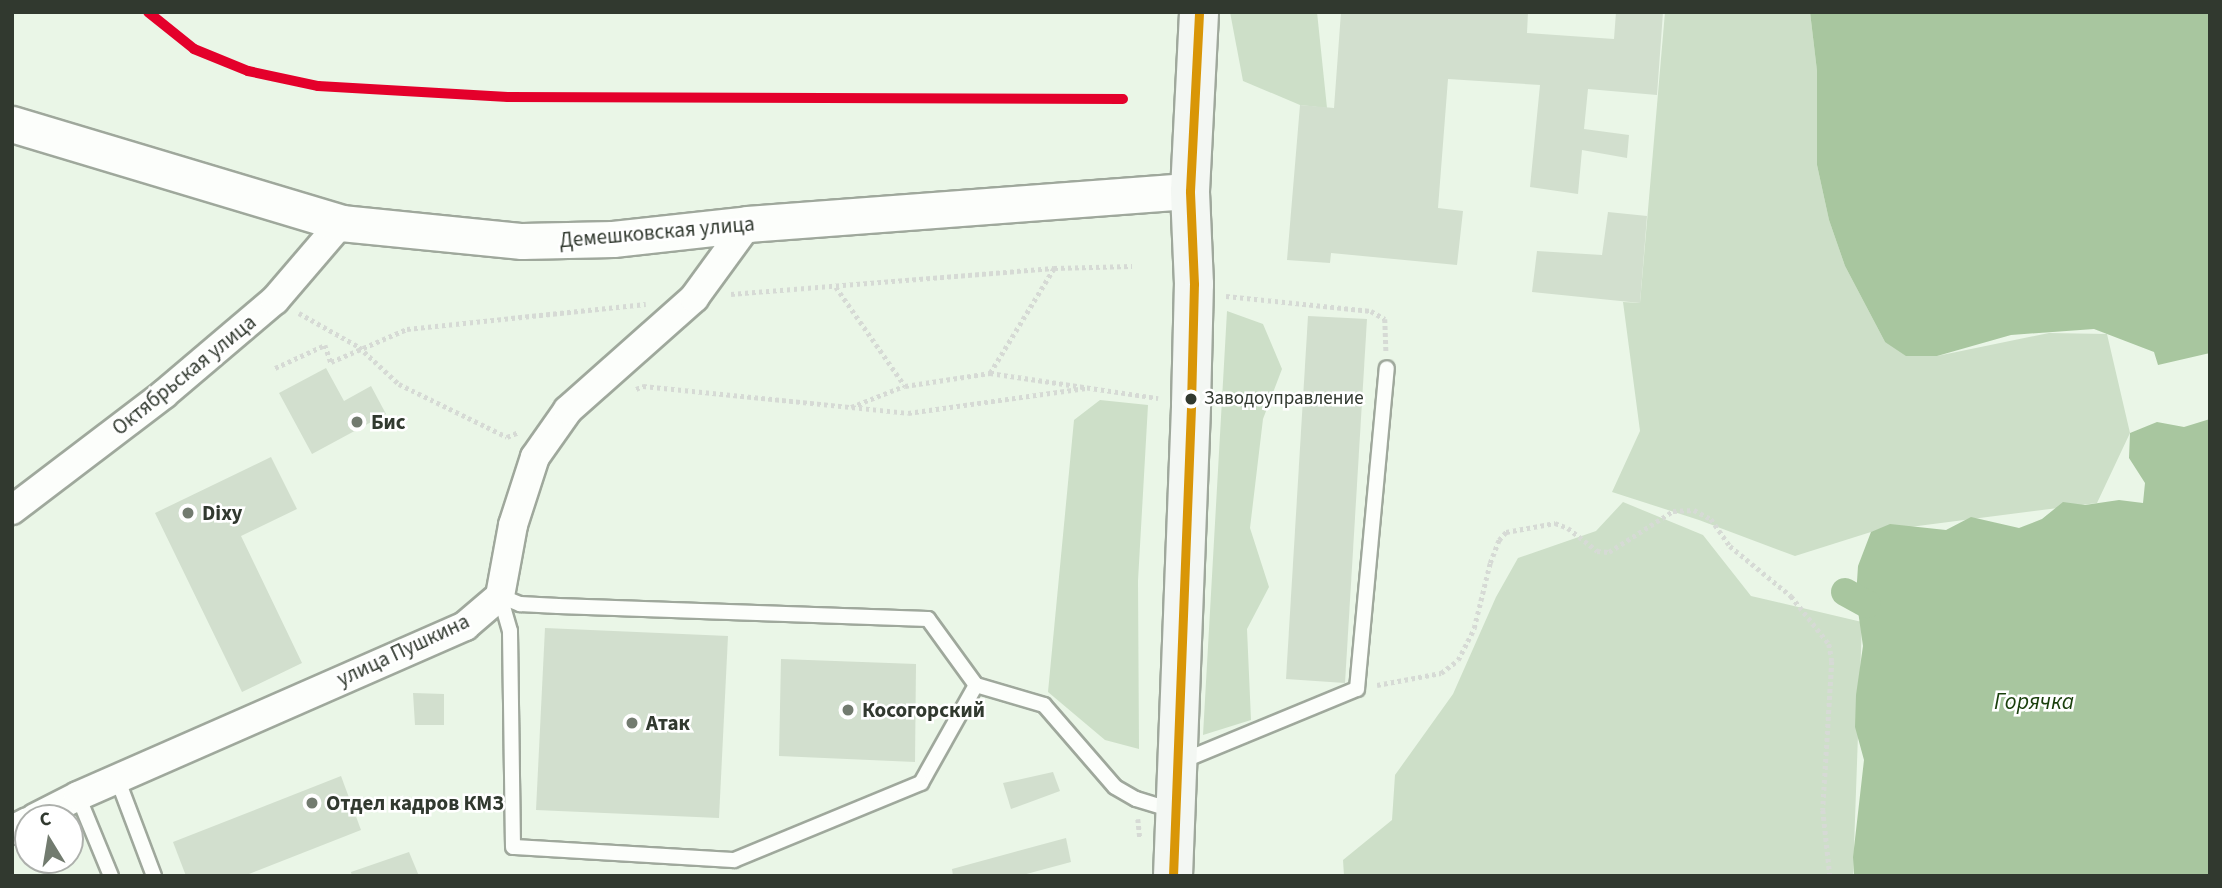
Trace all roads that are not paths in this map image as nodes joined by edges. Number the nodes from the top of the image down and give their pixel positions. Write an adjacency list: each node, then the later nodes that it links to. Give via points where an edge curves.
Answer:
1 (1199, 12): 3 (main road)
2 (12, 124): 4 (street, Демешковская улица)
3 (1190, 191): 5 (street, Демешковская улица); 10 (main road, via 1193,339)
4 (341, 223): 5 (street, Демешковская улица, via 523,241 613,239); 7 (street, Октябрьская улица, via 275,299 164,394)
5 (748, 224): 8 (street, via 694,298 568,410 535,457 513,525)
6 (1387, 368): 10 (lane, via 1357,689)
7 (12, 510)
8 (500, 596): 9 (lane, via 520,604 928,619); 9 (lane, via 510,631 513,847 734,860 921,783); 11 (street, улица Пушкина, via 465,626)
9 (976, 685): 14 (lane, via 1044,705 1115,787)
10 (1178, 763): 14 (main road)
11 (117, 778): 12 (street, улица Пушкина); 16 (lane)
12 (78, 796): 13 (street, улица Пушкина); 15 (lane)
13 (62, 804)
14 (1175, 811): 17 (main road)
15 (111, 876)
16 (154, 876)
17 (1173, 876)

